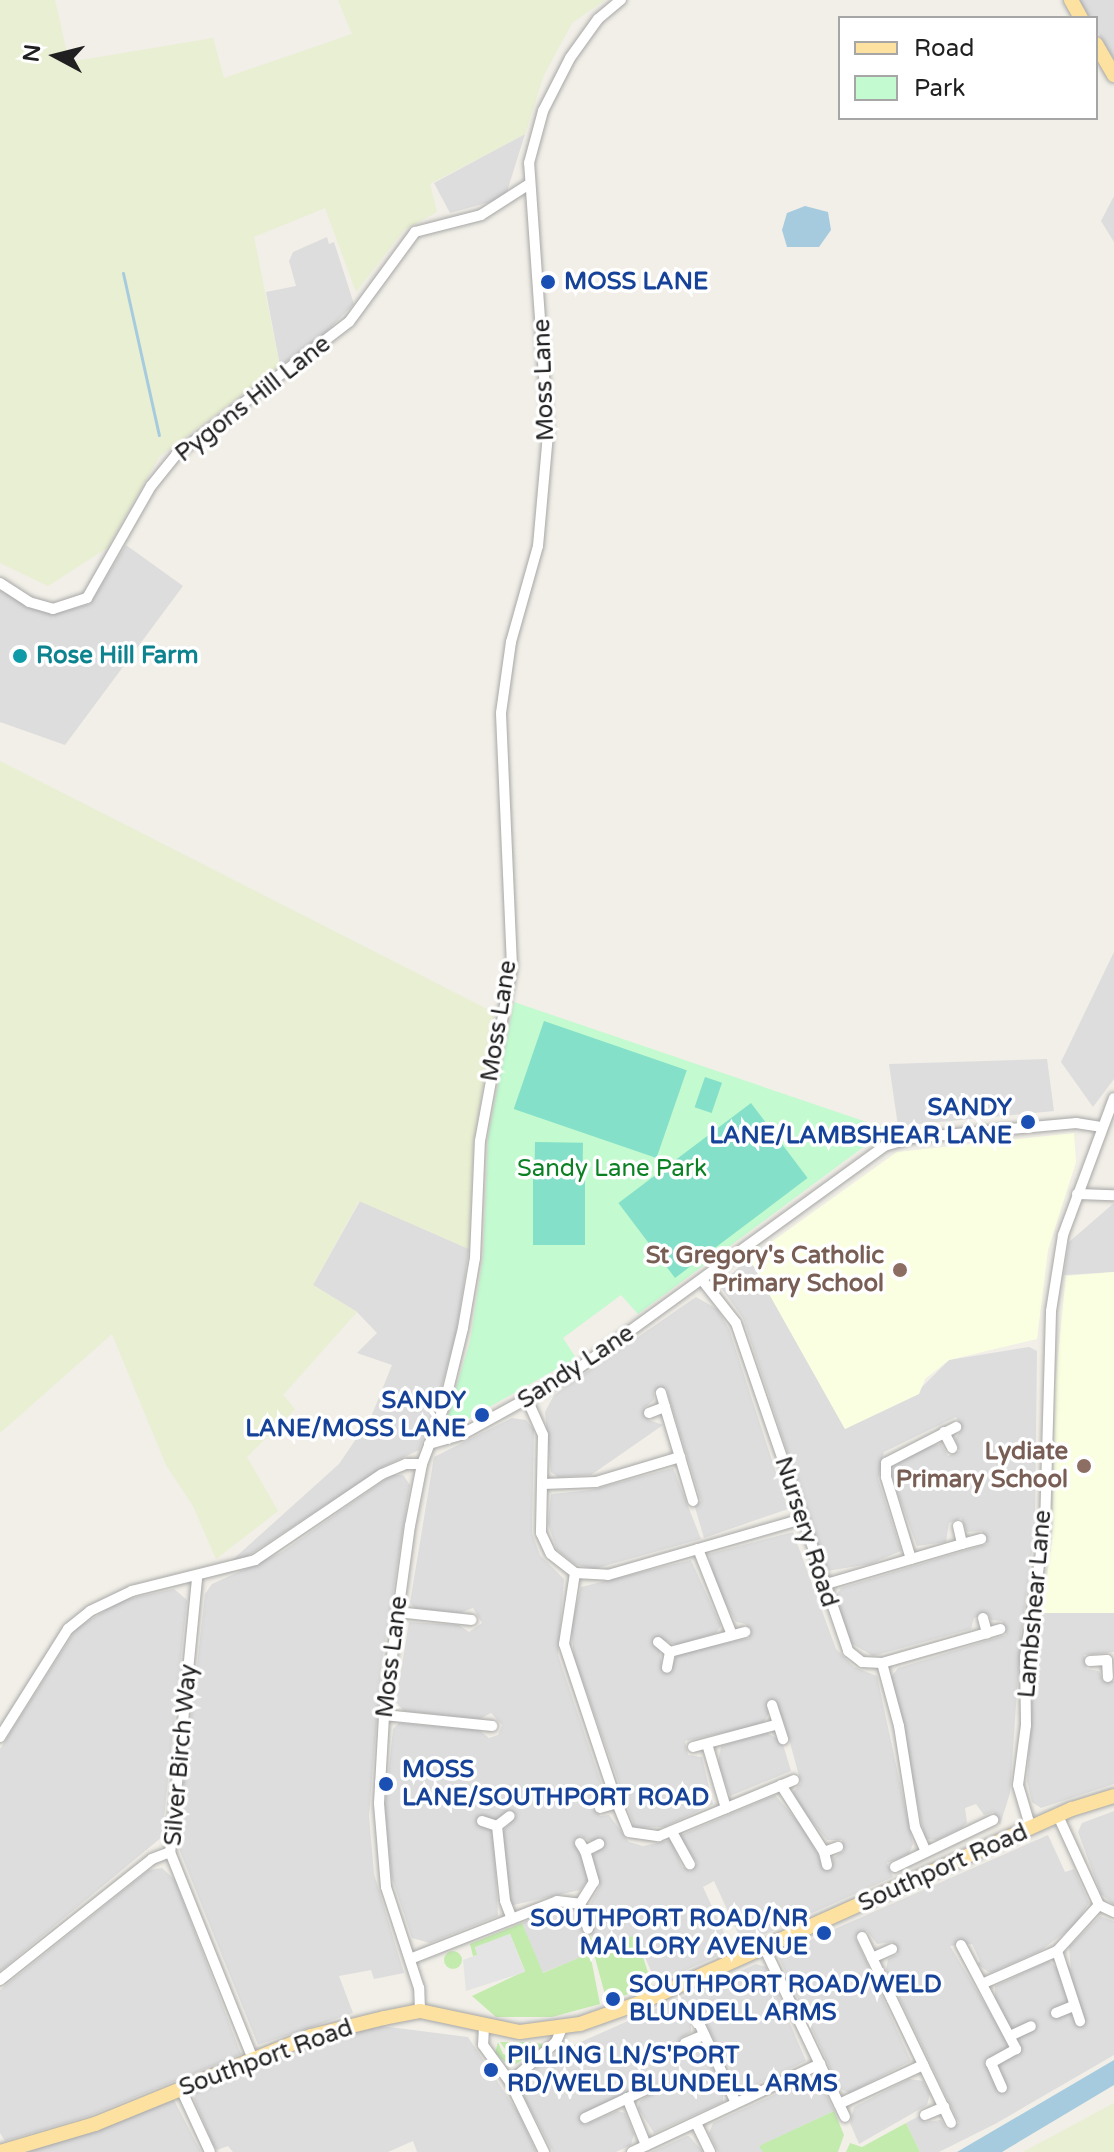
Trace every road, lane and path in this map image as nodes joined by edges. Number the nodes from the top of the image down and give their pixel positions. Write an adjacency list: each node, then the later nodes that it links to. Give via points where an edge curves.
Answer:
1 (621, 0): 4 (street, Moss Lane, via 583,38 555,85 534,140)
2 (1098, 47): 3 (main road)
3 (1114, 75)
4 (528, 185): 5 (street, Pygons Hill Lane, via 481,215 415,232 349,322 176,455 151,486 87,598 53,609 29,602); 17 (street, Moss Lane, via 548,433 538,546 511,642 501,713 505,901 512,966 480,1141 475,1258 463,1328)
5 (0, 583)
6 (1114, 1098): 7 (street, Lambshear Lane)
7 (1101, 1127): 8 (street, Lambshear Lane); 10 (street, Sandy Lane, via 1076,1123 893,1143)
8 (1077, 1194): 9 (street); 65 (street, Lambshear Lane, via 1063,1235 1051,1311 1045,1527 1025,1657 1025,1733 1018,1789)
9 (1114, 1195)
10 (703, 1281): 12 (street, Sandy Lane); 23 (street, Nursery Road, via 736,1323)
11 (661, 1393): 13 (street)
12 (527, 1399): 17 (street, Sandy Lane, via 461,1435); 21 (street, via 543,1435)
13 (665, 1407): 14 (street); 19 (street)
14 (649, 1413)
15 (956, 1427): 16 (street)
16 (944, 1432): 18 (street); 28 (street, via 886,1463)
17 (429, 1444): 20 (street, Moss Lane)
18 (952, 1448)
19 (680, 1457): 21 (street, via 596,1482); 22 (street)
20 (422, 1464): 30 (street, via 382,1474 255,1560); 32 (street, Moss Lane)
21 (543, 1484): 29 (street, via 545,1544)
22 (693, 1501)
23 (802, 1519): 27 (street); 31 (street, Nursery Road)
24 (958, 1526): 26 (street)
25 (981, 1539): 26 (street)
26 (962, 1544): 28 (street)
27 (698, 1549): 29 (street, via 608,1575); 38 (street)
28 (911, 1559): 31 (street)
29 (575, 1573): 57 (street, via 564,1644)
30 (197, 1579): 50 (street, via 132,1591 90,1611 68,1629); 69 (street, Silver Birch Way)
31 (823, 1585): 43 (street, Nursery Road, via 848,1651 862,1662)
32 (397, 1612): 34 (street); 47 (street, Moss Lane)
33 (983, 1618): 37 (street)
34 (472, 1620)
35 (1000, 1629): 37 (street)
36 (745, 1632): 38 (street)
37 (987, 1633): 43 (street)
38 (732, 1635): 40 (street)
39 (658, 1642): 40 (street)
40 (670, 1652): 44 (street)
41 (1111, 1660): 42 (street); 45 (street)
42 (1090, 1661)
43 (882, 1663): 71 (street, via 899,1726 915,1827)
44 (667, 1668)
45 (1108, 1677)
46 (772, 1705): 48 (street)
47 (384, 1715): 49 (street); 86 (street, Moss Lane, via 382,1854 392,1909)
48 (775, 1725): 51 (street); 52 (street)
49 (492, 1726)
50 (0, 1737)
51 (783, 1739)
52 (707, 1744): 53 (street); 59 (street)
53 (693, 1747)
54 (794, 1780): 55 (street)
55 (781, 1785): 59 (street); 70 (street)
56 (1114, 1796): 61 (main road, Southport Road)
57 (617, 1803): 58 (street); 66 (street, via 634,1835)
58 (600, 1808)
59 (726, 1808): 66 (street)
60 (510, 1816): 64 (street)
61 (1059, 1818): 65 (main road, Southport Road); 76 (street)
62 (993, 1820): 71 (street)
63 (482, 1821): 64 (street)
64 (497, 1826): 78 (street, via 505,1901)
65 (1031, 1829): 82 (main road, Southport Road)
66 (672, 1832): 72 (street)
67 (599, 1844): 75 (street, via 583,1847 594,1882)
68 (838, 1847): 70 (street)
69 (170, 1852): 87 (street, via 152,1859); 100 (street, Silver Birch Way)
70 (824, 1852): 73 (street)
71 (926, 1852): 74 (street)
72 (690, 1864)
73 (827, 1865)
74 (895, 1867)
75 (580, 1904): 78 (street, via 557,1901); 79 (street)
76 (1099, 1905): 77 (street); 84 (street)
77 (1114, 1912)
78 (512, 1919): 86 (street)
79 (588, 1929)
80 (862, 1937): 85 (street)
81 (961, 1945): 88 (street)
82 (764, 1947): 96 (main road, Southport Road, via 642,2002); 101 (street)
83 (892, 1949): 85 (street)
84 (1057, 1951): 88 (street); 89 (street)
85 (872, 1958): 102 (street)
86 (410, 1959): 90 (street, Moss Lane)
87 (0, 1980)
88 (984, 1983): 98 (street)
89 (1073, 2006): 91 (street); 93 (street)
90 (420, 2011): 95 (main road, Southport Road); 100 (main road, Southport Road, via 311,2036)
91 (1056, 2013)
92 (698, 2021): 97 (street)
93 (1080, 2021)
94 (1031, 2026): 98 (street)
95 (484, 2027): 96 (main road, Southport Road, via 520,2032); 103 (street, via 483,2045)
96 (562, 2028): 103 (street, via 556,2042)
97 (704, 2035): 99 (street); 108 (street)
98 (1010, 2036): 105 (street, via 1016,2049 991,2063)
99 (685, 2043)
100 (253, 2060): 106 (main road, Southport Road)
101 (820, 2064): 108 (street); 109 (street)
102 (923, 2065): 109 (street); 110 (street)
103 (510, 2082): 119 (street)
104 (649, 2088): 107 (street)
105 (1002, 2088)
106 (181, 2089): 117 (main road, Southport Road, via 95,2124); 118 (street)
107 (627, 2098): 113 (street); 116 (street)
108 (736, 2103): 114 (street)
109 (839, 2104): 112 (street)
110 (944, 2107): 111 (street); 115 (street)
111 (925, 2115)
112 (845, 2117)
113 (585, 2118)
114 (696, 2123): 116 (street); 121 (street)
115 (951, 2123)
116 (646, 2145): 120 (street)
117 (0, 2152)
118 (210, 2152)
119 (544, 2152)
120 (632, 2152)
121 (710, 2152)

